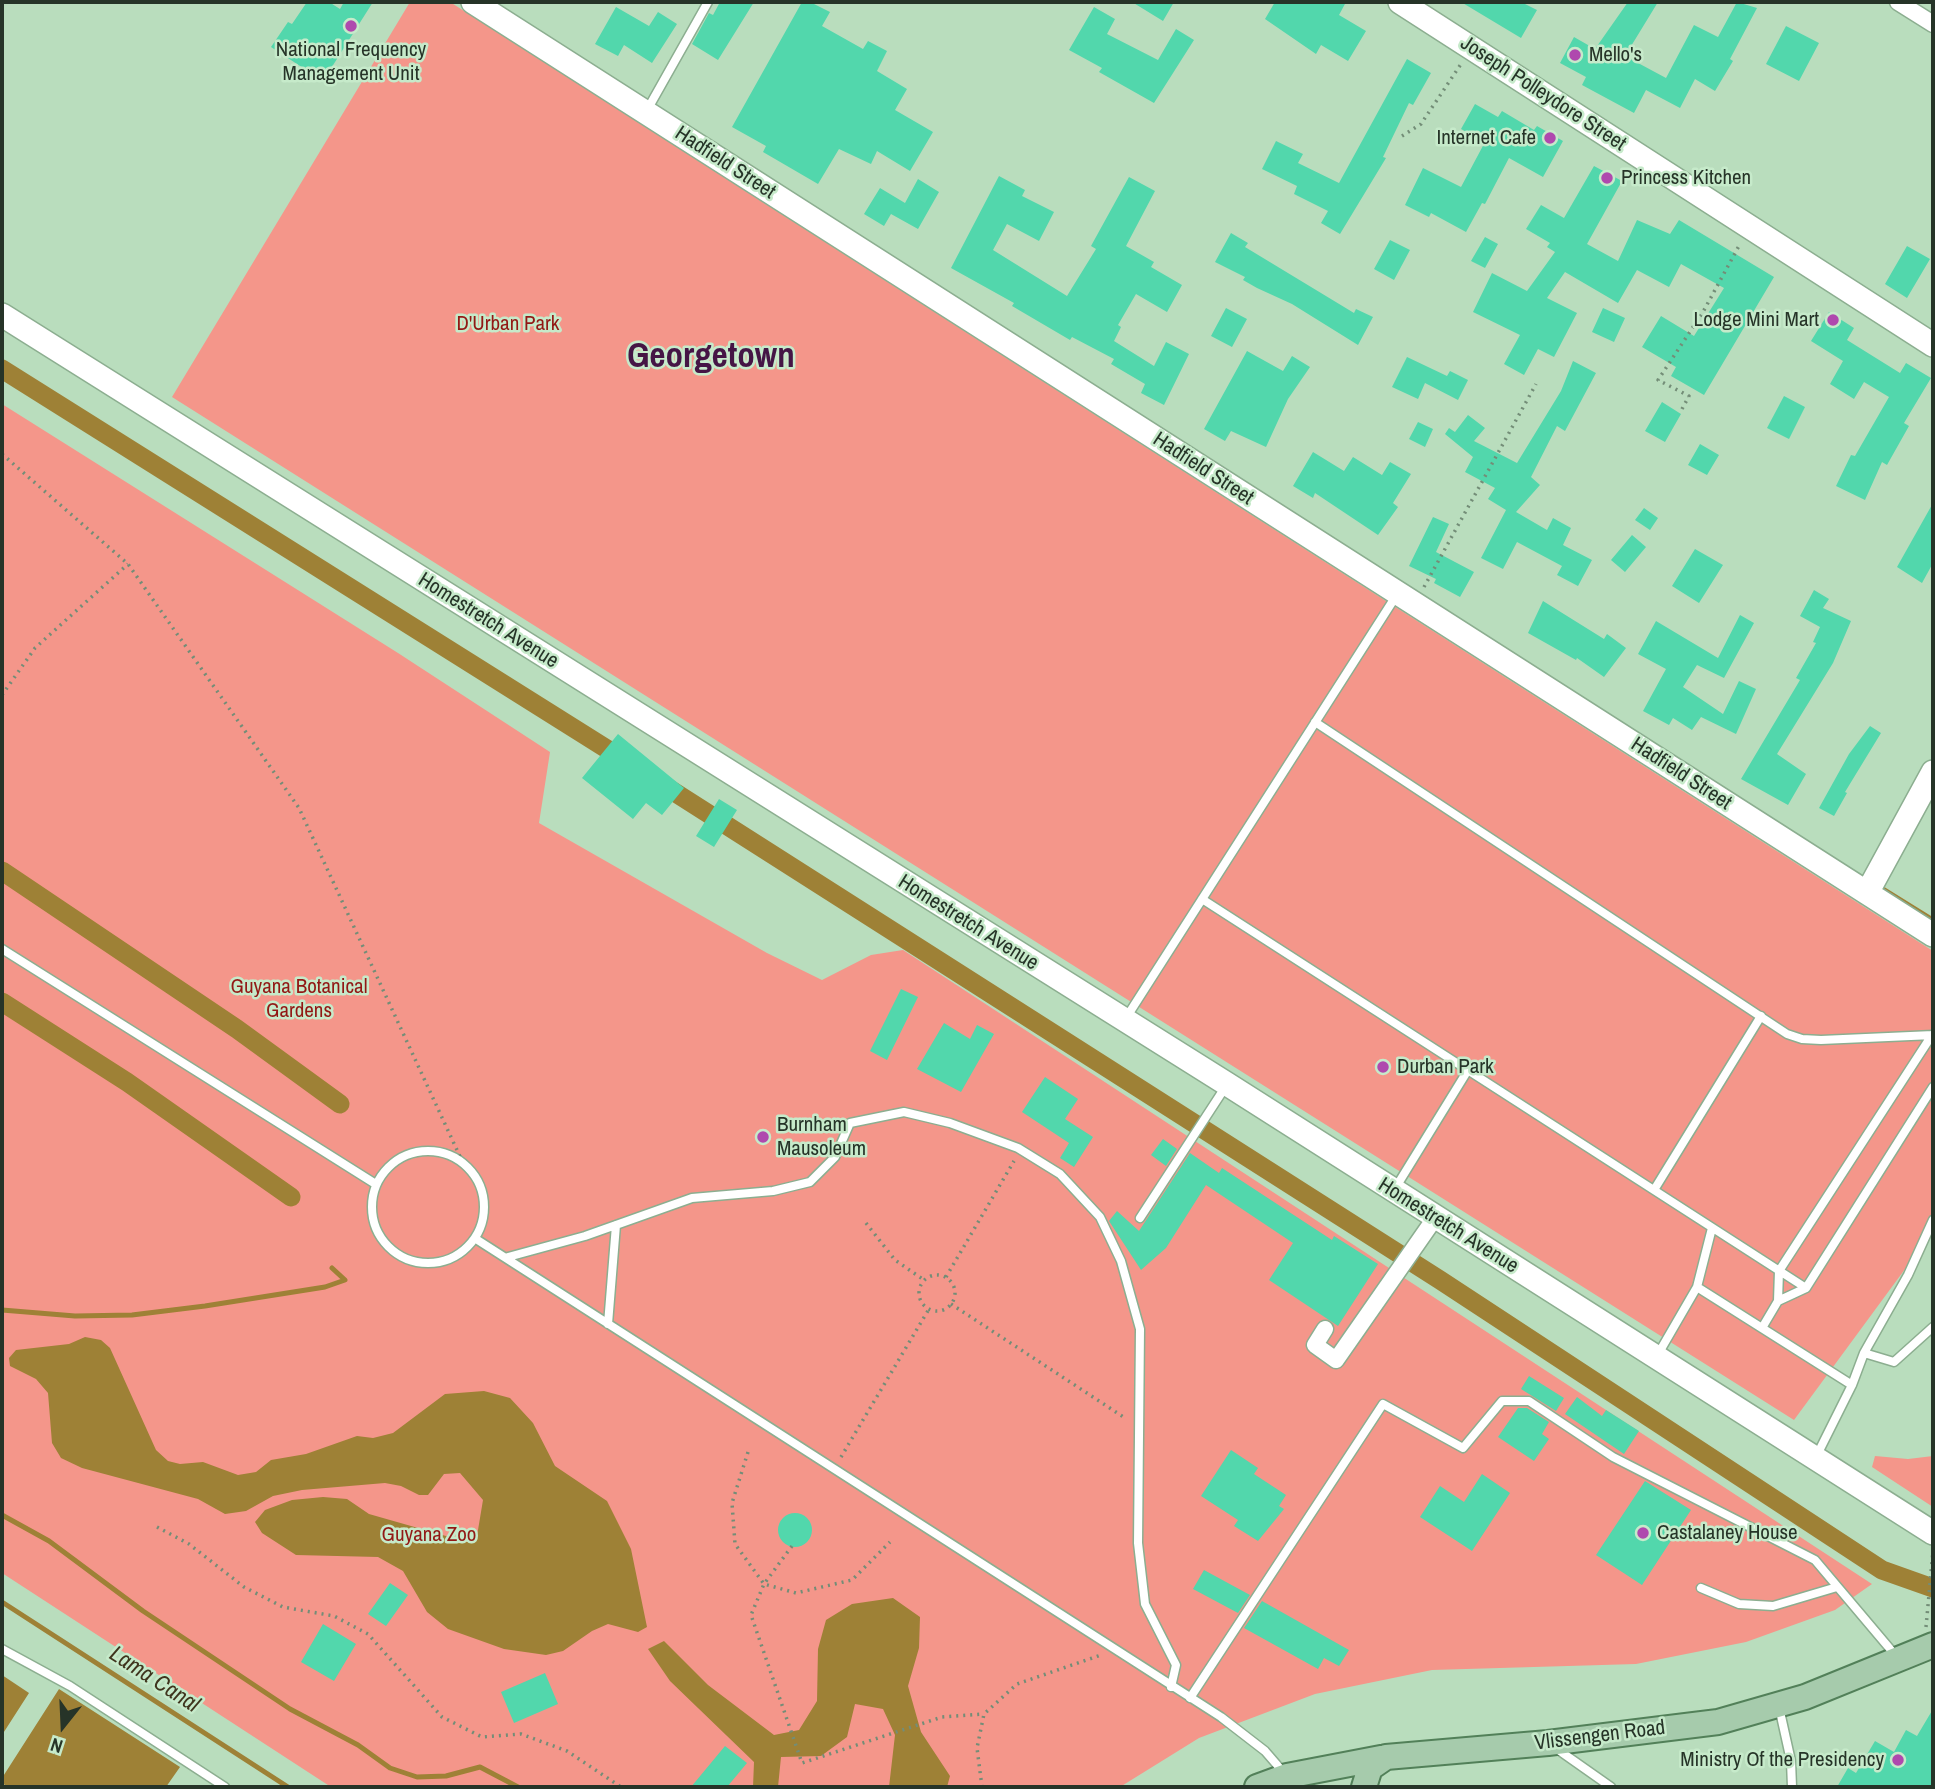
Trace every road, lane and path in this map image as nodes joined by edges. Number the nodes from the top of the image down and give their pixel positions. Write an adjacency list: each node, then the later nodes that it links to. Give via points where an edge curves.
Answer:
1 (708, 2): 7 (lane)
2 (1400, 2): 6 (street, Joseph Polleydore Street)
3 (1898, 2): 5 (street)
4 (482, 4): 7 (street, Hadfield Street)
5 (1933, 24)
6 (1470, 47): 8 (path, via 1421,124); 9 (street, Joseph Polleydore Street)
7 (646, 112): 16 (street, Hadfield Street)
8 (1402, 136)
9 (1751, 228): 11 (street, Joseph Polleydore Street); 13 (path, via 1658,380 1689,396)
10 (2, 315): 25 (street, Homestretch Avenue)
11 (1933, 345)
12 (1536, 384): 16 (path)
13 (1682, 409)
14 (2, 454): 15 (path)
15 (128, 564): 17 (path, via 35,648); 31 (path, via 299,808)
16 (1407, 598): 18 (lane); 20 (street, Hadfield Street)
17 (2, 695)
18 (1315, 722): 21 (lane); 24 (lane)
19 (1933, 772): 20 (street)
20 (1867, 893): 22 (street, Hadfield Street)
21 (1202, 899): 25 (lane); 27 (lane)
22 (1933, 935)
23 (2, 949): 32 (lane)
24 (1761, 1016): 26 (lane, via 1802,1039); 33 (lane)
25 (1124, 1021): 28 (street, Homestretch Avenue)
26 (1933, 1035): 43 (lane)
27 (1468, 1070): 33 (lane); 34 (lane)
28 (1227, 1084): 34 (street, Homestretch Avenue); 35 (lane)
29 (1933, 1087): 47 (lane)
30 (1021, 1150): 39 (lane, via 950,1123 904,1112 850,1123 835,1157 810,1182 774,1191 692,1198); 44 (path); 58 (lane, via 1060,1174 1100,1217 1121,1261 1140,1329)
31 (463, 1163): 32 (lane, via 437,1149 400,1156); 41 (lane, via 471,1168 486,1202)
32 (374, 1184): 41 (lane, via 371,1217 386,1247 416,1263 449,1260)
33 (1654, 1190): 40 (lane)
34 (1394, 1192): 36 (street, Homestretch Avenue)
35 (1140, 1218)
36 (1435, 1218): 54 (street, via 1336,1360 1315,1345); 56 (street, Homestretch Avenue)
37 (1933, 1220): 55 (lane)
38 (866, 1223): 45 (path, via 895,1260)
39 (616, 1225): 42 (lane); 51 (lane)
40 (1712, 1228): 43 (lane); 46 (lane)
41 (476, 1239): 42 (lane)
42 (508, 1257): 51 (lane)
43 (1779, 1271): 47 (lane); 48 (lane)
44 (946, 1277): 45 (path, via 934,1275); 49 (path, via 955,1292)
45 (924, 1280): 50 (path, via 919,1296)
46 (1698, 1287): 53 (lane); 56 (lane)
47 (1806, 1288): 48 (lane)
48 (1778, 1301): 53 (lane)
49 (951, 1304): 50 (path, via 941,1310); 58 (path)
50 (929, 1309): 61 (path)
51 (608, 1324): 61 (lane)
52 (1933, 1327): 55 (lane, via 1894,1362)
53 (1762, 1328): 57 (lane)
54 (1325, 1329)
55 (1864, 1353): 57 (lane)
56 (1657, 1357): 60 (street, Homestretch Avenue)
57 (1852, 1385): 60 (lane)
58 (1139, 1427): 74 (lane, via 1138,1544 1145,1604 1176,1665)
59 (748, 1451): 66 (path, via 732,1503 735,1544)
60 (1815, 1459): 64 (street, Homestretch Avenue)
61 (833, 1470): 72 (lane)
62 (157, 1527): 82 (path, via 189,1544 244,1587 283,1607 334,1616 368,1634 442,1717 482,1737 521,1734 567,1751)
63 (890, 1542): 66 (path, via 852,1580 796,1593)
64 (1933, 1544): 69 (path)
65 (792, 1546): 66 (path)
66 (764, 1584): 77 (path, via 751,1615 802,1763 942,1717)
67 (1837, 1587): 68 (lane, via 1773,1606 1739,1604); 73 (lane); 75 (lane, via 1815,1560 1613,1457 1529,1401 1502,1401 1463,1448 1384,1404)
68 (1701, 1588)
69 (1928, 1609)
70 (1933, 1644): 73 (main road, Vlissengen Road)
71 (2, 1649): 81 (lane, via 70,1686)
72 (1113, 1650): 74 (lane); 77 (path, via 1017,1684)
73 (1901, 1660): 76 (main road, Vlissengen Road)
74 (1171, 1687): 75 (lane)
75 (1190, 1699): 80 (lane, via 1237,1729)
76 (1779, 1706): 78 (main road, Vlissengen Road, via 1718,1722); 87 (lane)
77 (984, 1714): 83 (path, via 977,1748)
78 (1548, 1743): 79 (main road, Vlissengen Road); 86 (lane)
79 (1386, 1757): 80 (main road, Vlissengen Road); 85 (main road, via 1370,1768)
80 (1296, 1782): 84 (main road, Vlissengen Road)
81 (225, 1787)
82 (621, 1787)
83 (982, 1787)
84 (1257, 1787)
85 (1363, 1787)
86 (1611, 1787)
87 (1792, 1787)

